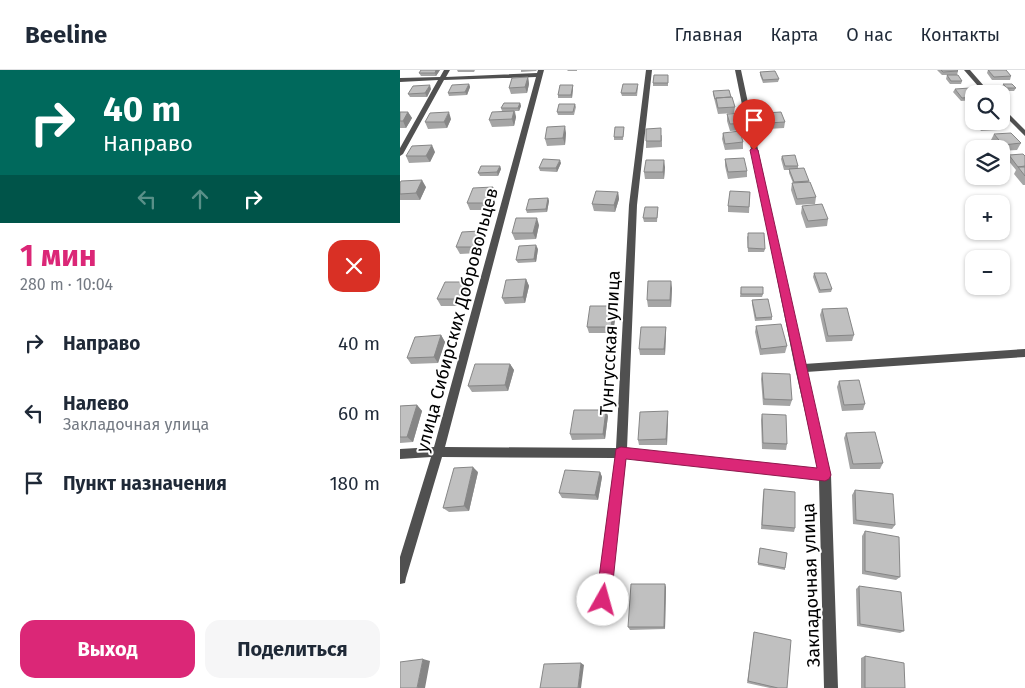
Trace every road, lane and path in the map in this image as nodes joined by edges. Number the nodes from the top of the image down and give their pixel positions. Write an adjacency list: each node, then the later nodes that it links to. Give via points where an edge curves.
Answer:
1 (447, 70): 6 (street)
2 (649, 70): 15 (street, Тунгусская улица, via 632,205)
3 (738, 70): 13 (street, Закладочная улица)
4 (967, 70): 8 (street)
5 (541, 72): 6 (street); 14 (street, улица Сибирских Добровольцев)
6 (442, 78): 7 (street); 11 (street)
7 (400, 80)
8 (980, 85)
9 (1010, 118): 10 (street)
10 (1025, 134)
11 (400, 154)
12 (1025, 353): 13 (street)
13 (800, 368): 17 (street, Закладочная улица)
14 (438, 452): 15 (street); 16 (street); 18 (street, улица Сибирских Добровольцев)
15 (621, 453): 17 (street); 19 (street, Тунгусская улица)
16 (400, 454)
17 (825, 475): 20 (street, Закладочная улица)
18 (400, 578)
19 (601, 618)
20 (831, 688)

